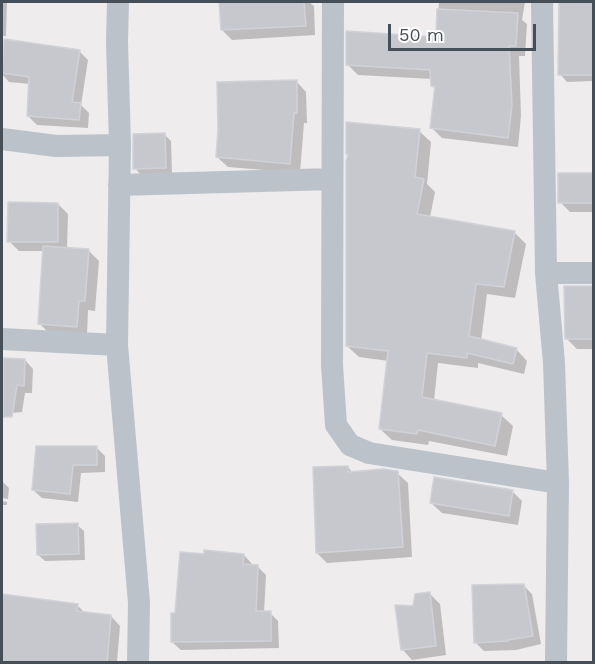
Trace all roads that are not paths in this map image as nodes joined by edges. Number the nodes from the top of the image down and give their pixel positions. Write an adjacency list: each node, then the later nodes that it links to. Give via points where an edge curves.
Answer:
1 (118, 2): 5 (street)
2 (333, 2): 6 (street)
3 (542, 2): 8 (street)
4 (2, 140): 5 (street, via 56,146)
5 (120, 145): 7 (street)
6 (332, 179): 7 (street); 12 (street, via 332,365 336,425 351,445 369,453)
7 (119, 185): 11 (street)
8 (546, 273): 9 (street); 12 (street)
9 (594, 273)
10 (2, 339): 11 (street)
11 (117, 345): 13 (street, via 139,603)
12 (558, 483): 14 (street)
13 (138, 663)
14 (556, 663)

